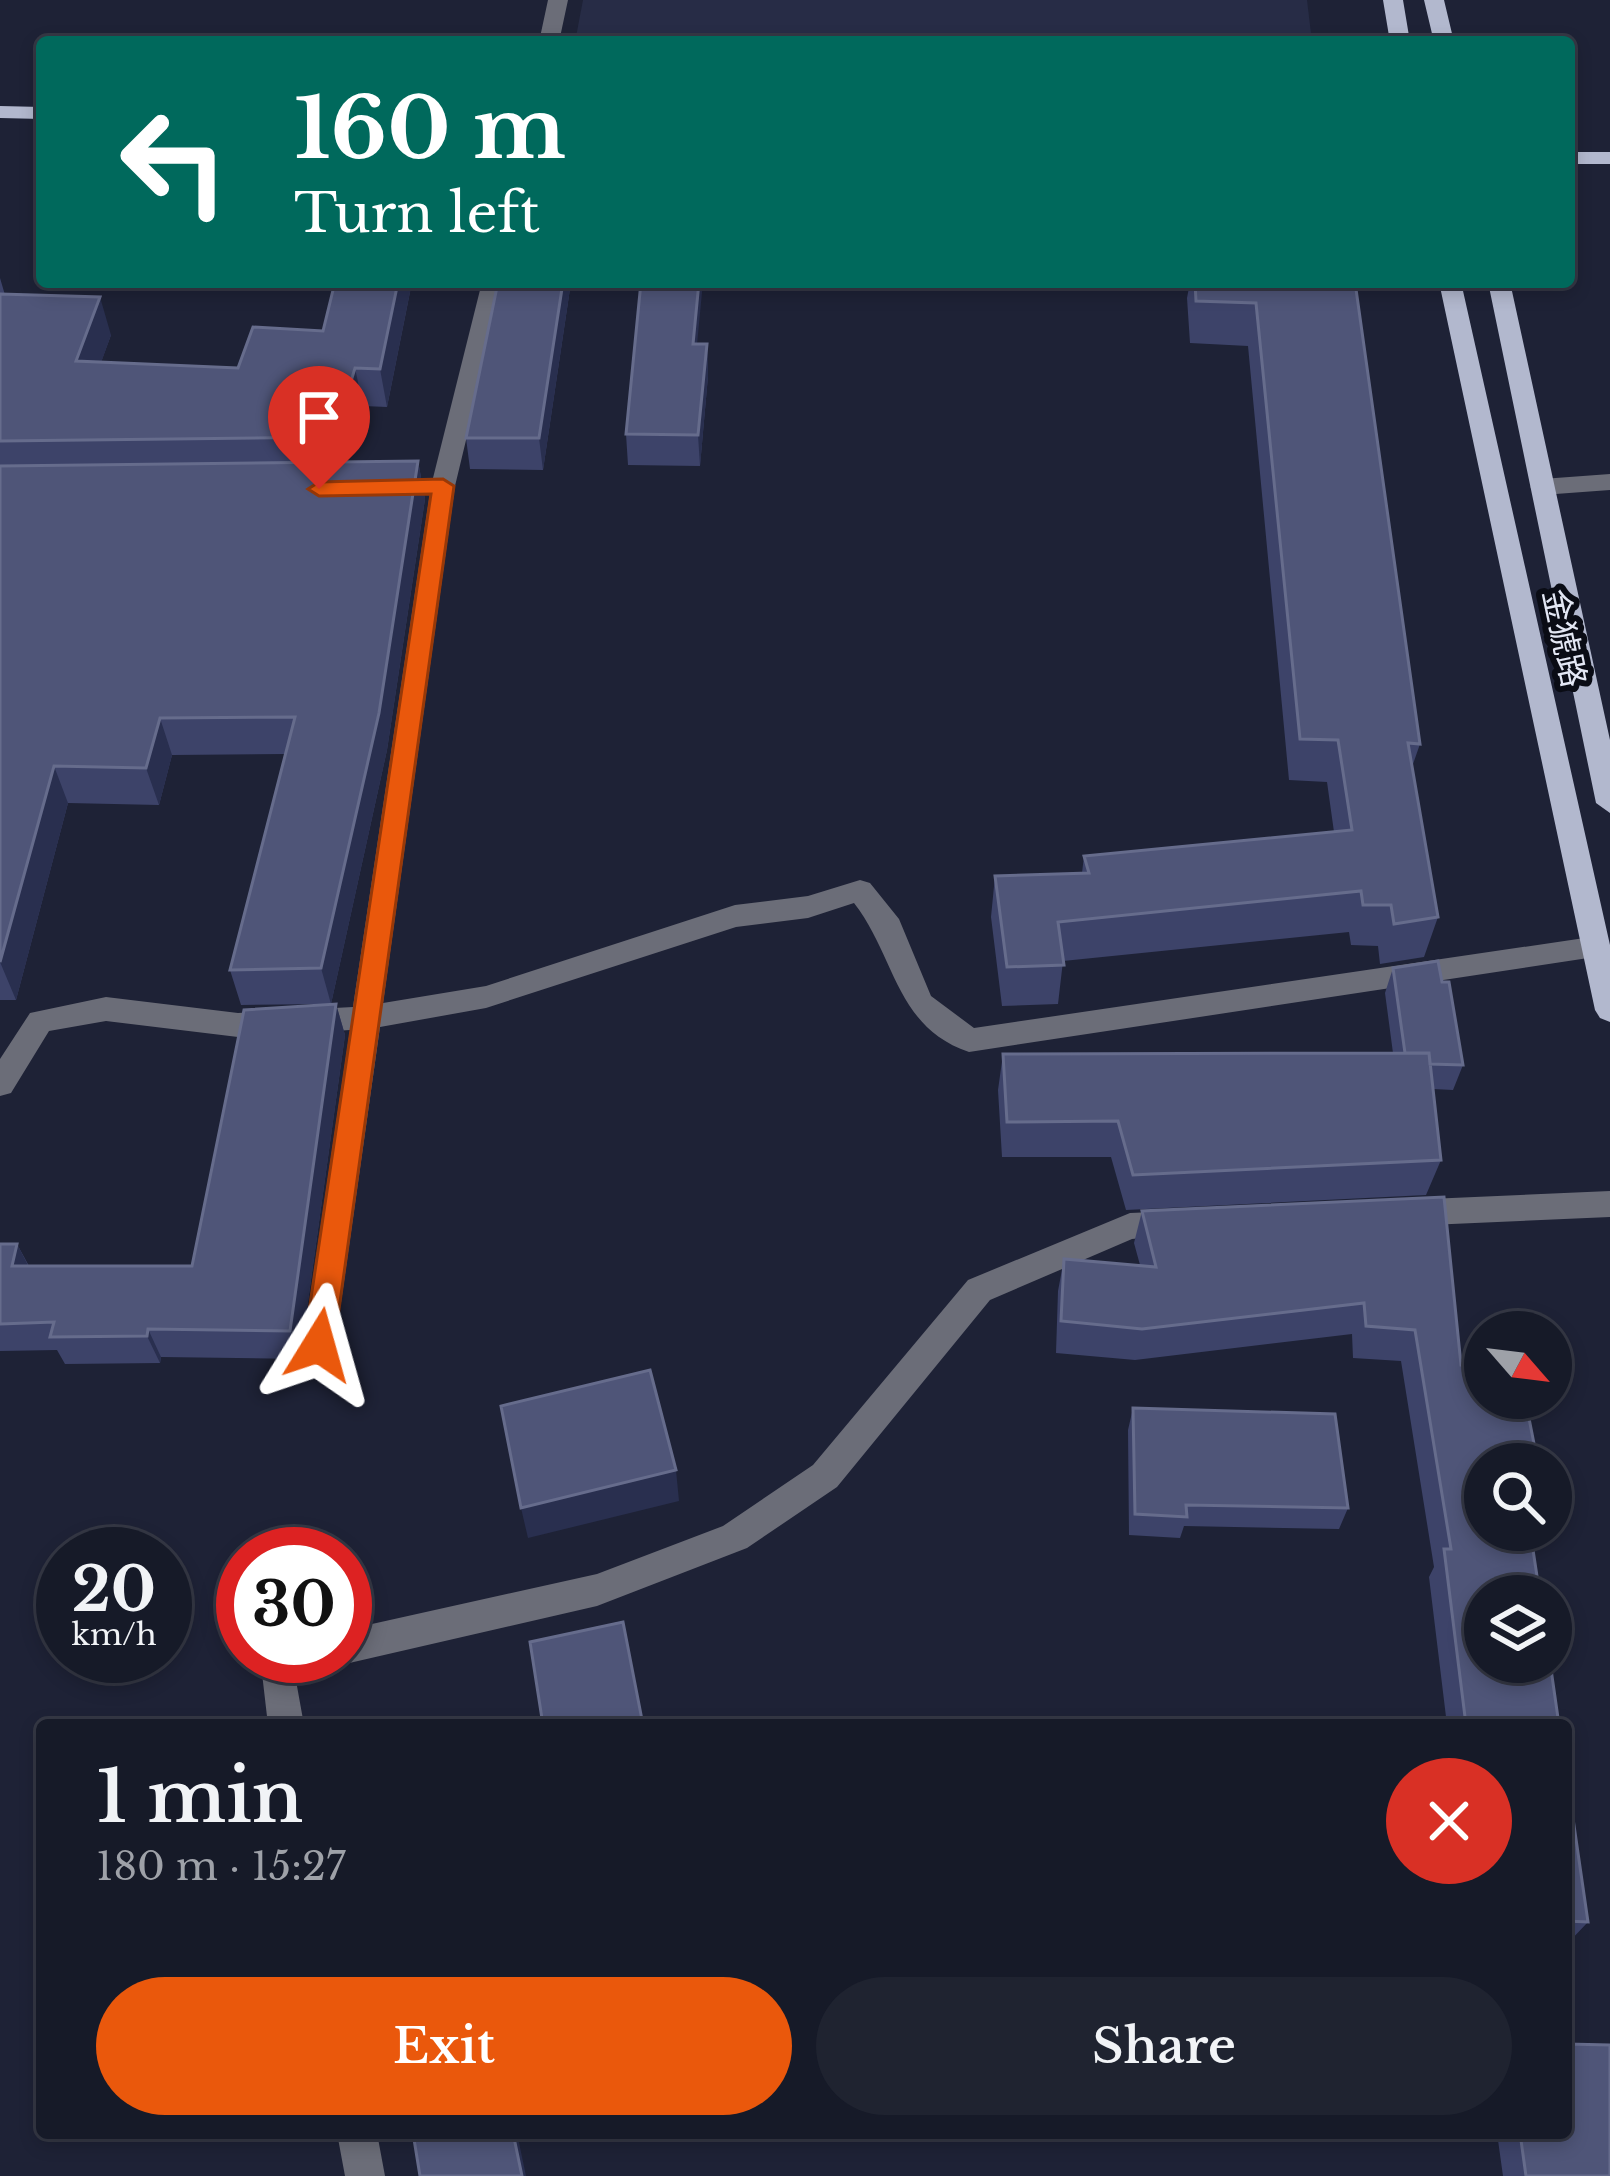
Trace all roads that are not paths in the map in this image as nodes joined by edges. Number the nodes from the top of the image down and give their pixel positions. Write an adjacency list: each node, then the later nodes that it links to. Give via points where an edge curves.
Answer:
1 (558, 0): 4 (street)
2 (1393, 0): 5 (main road)
3 (1434, 0): 6 (main road)
4 (550, 36)
5 (1399, 36)
6 (1443, 36)
7 (0, 112): 8 (main road)
8 (36, 113)
9 (1575, 158): 10 (main road)
10 (1610, 158)
11 (492, 288): 19 (street, via 431,487)
12 (1451, 288): 17 (main road, 金猇路)
13 (1499, 288): 15 (main road, 金猇路)
14 (1610, 482): 15 (street)
15 (1542, 487): 16 (main road, 金猇路)
16 (1610, 803)
17 (1598, 947): 18 (main road, 金猇路); 19 (street, via 969,1040 919,1003 889,927 860,891 735,916 486,997)
18 (1610, 1010)
19 (366, 1018): 20 (street, via 238,1025 84,1012 40,1021); 24 (street)
20 (0, 1084)
21 (1610, 1204): 22 (street)
22 (1381, 1214)
23 (1221, 1222): 25 (street, via 1130,1226 979,1290 826,1476 736,1538 597,1590)
24 (319, 1345)
25 (372, 1641)
26 (279, 1683): 27 (street)
27 (285, 1719)
28 (358, 2139): 29 (street)
29 (365, 2176)

